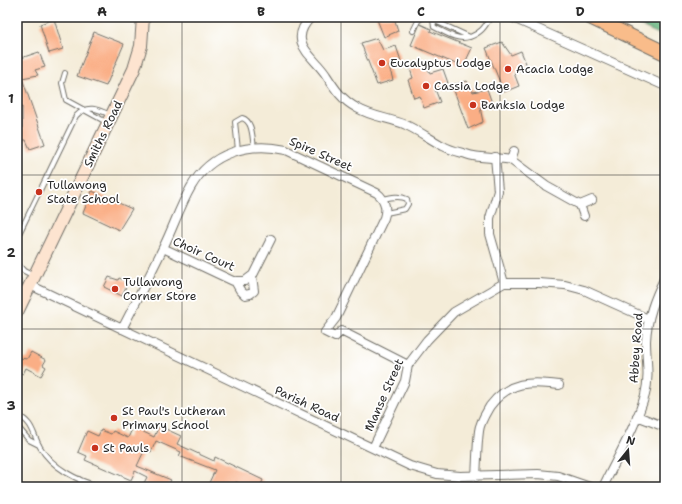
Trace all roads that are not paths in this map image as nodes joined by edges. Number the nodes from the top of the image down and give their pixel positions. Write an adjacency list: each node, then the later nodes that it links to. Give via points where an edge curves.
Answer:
1 (144, 17): 15 (main road, Smiths Road, via 140,53)
2 (311, 17): 19 (street, via 306,22 300,38 304,50 326,74 342,98 358,109 423,133 443,146 468,155)
3 (423, 17): 9 (lane)
4 (490, 17): 8 (lane, via 478,34 458,38 434,27)
5 (511, 17): 13 (street)
6 (590, 17): 11 (highway)
7 (604, 17): 10 (highway)
8 (432, 19)
9 (413, 32)
10 (665, 46)
11 (665, 53)
12 (64, 73): 14 (lane, via 62,83 66,100)
13 (665, 86)
14 (82, 110): 15 (lane); 15 (lane, via 94,108); 26 (lane, via 73,120)
15 (110, 120): 33 (main road, Smiths Road)
16 (254, 147): 17 (street, Spire Street); 17 (lane, via 250,124 242,118 235,122); 21 (street, Spire Street, via 286,150 377,193)
17 (238, 150): 28 (street, Spire Street, via 217,160 198,177)
18 (514, 151): 20 (street)
19 (495, 157): 20 (street); 35 (street, via 498,191 490,218 490,234)
20 (511, 160): 23 (street, via 546,186)
21 (383, 199): 24 (street); 24 (lane, via 397,196 408,199 404,209)
22 (592, 200): 23 (street)
23 (580, 205): 25 (street)
24 (386, 213): 38 (street)
25 (584, 216)
26 (17, 238)
27 (271, 239): 31 (street, Choir Court)
28 (163, 248): 34 (street, Choir Court); 40 (street, Spire Street)
29 (17, 263): 33 (lane)
30 (17, 274): 36 (lane)
31 (252, 276): 34 (street, Choir Court, via 245,281); 34 (street, Choir Court, via 254,291 250,294 245,295)
32 (665, 277): 39 (street, Abbey Road)
33 (32, 280): 36 (main road, Smiths Road); 40 (street, Parish Road)
34 (235, 281)
35 (504, 283): 39 (street, via 564,285 584,290); 42 (street, Manse Street, via 454,312 436,329)
36 (24, 298): 37 (main road, Smiths Road)
37 (17, 312)
38 (336, 318): 41 (street); 41 (street, via 324,332 335,337)
39 (648, 319): 46 (street, Abbey Road, via 647,381)
40 (122, 329): 50 (street, Parish Road)
41 (341, 331): 42 (street)
42 (408, 365): 50 (street, Manse Street, via 405,381)
43 (559, 385): 51 (street, via 528,383 510,387 496,398 486,412 479,429)
44 (17, 408): 45 (lane)
45 (19, 416): 49 (lane, via 33,430)
46 (637, 416): 48 (street); 56 (street, Abbey Road)
47 (17, 426): 49 (lane, via 29,440)
48 (665, 427)
49 (39, 446): 52 (lane, via 53,464)
50 (373, 448): 51 (street, Parish Road, via 426,471)
51 (476, 477): 55 (street, Parish Road, via 538,474 558,476)
52 (79, 478): 53 (lane); 54 (lane)
53 (86, 487)
54 (101, 487)
55 (590, 487)
56 (603, 487)

